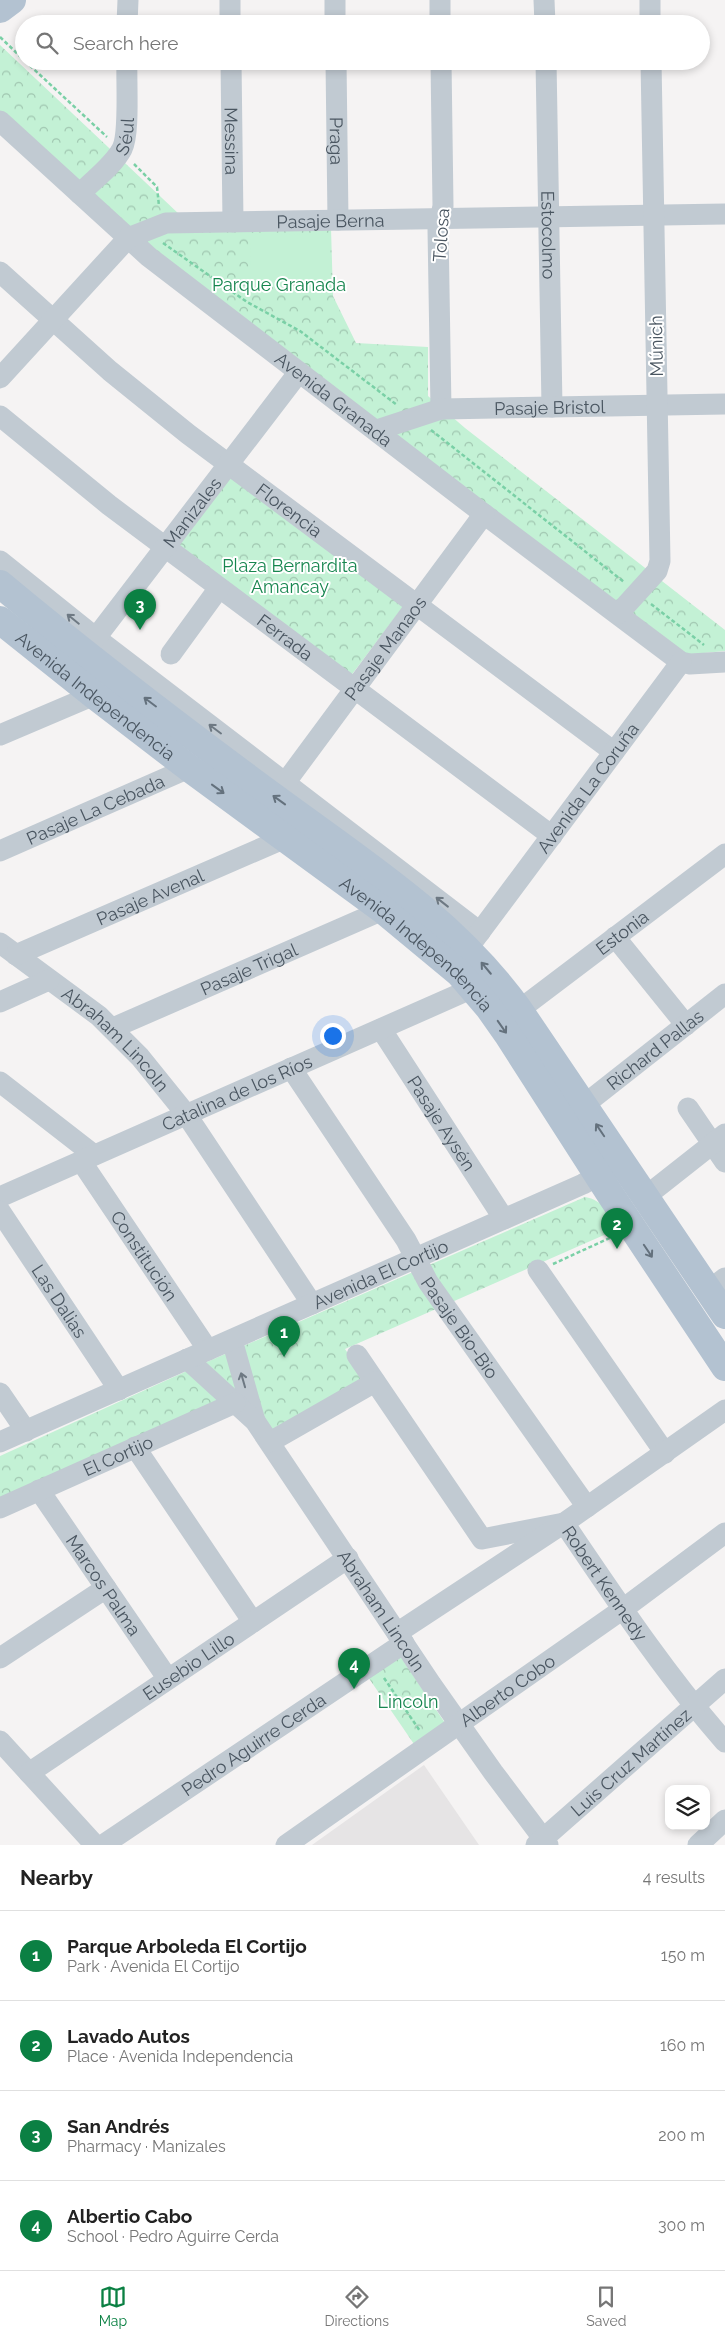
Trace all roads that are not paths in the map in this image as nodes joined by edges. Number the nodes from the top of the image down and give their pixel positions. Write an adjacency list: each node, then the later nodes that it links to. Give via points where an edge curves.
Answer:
1 (12, 0): 8 (main road)
2 (128, 0): 9 (street)
3 (230, 0): 10 (street)
4 (335, 0): 11 (street)
5 (440, 0): 12 (street)
6 (544, 0): 13 (street)
7 (650, 0): 14 (street)
8 (0, 9)
9 (127, 15)
10 (230, 15)
11 (335, 15)
12 (440, 15)
13 (545, 15)
14 (650, 15)
15 (127, 70): 22 (street, Séul, via 124,146)
16 (231, 70): 28 (street, Messina)
17 (336, 70): 27 (street, Praga)
18 (441, 70): 26 (street, Tolosa, via 443,206)
19 (546, 70): 25 (street, Estocolmo)
20 (651, 70): 24 (street, Múnich)
21 (0, 121): 22 (street, Avenida Granada)
22 (80, 194): 29 (street, Avenida Granada)
23 (725, 214): 24 (street, Pasaje Berna)
24 (654, 215): 25 (street, Pasaje Berna); 35 (street, Múnich)
25 (548, 216): 26 (street, Pasaje Berna); 36 (street, Estocolmo)
26 (440, 218): 27 (street, Pasaje Berna); 37 (street, Tolosa)
27 (338, 220): 28 (street, Pasaje Berna)
28 (233, 222): 29 (street, Pasaje Berna, via 166,223)
29 (128, 238): 31 (street, Pasaje Berna); 32 (street, Avenida Granada)
30 (0, 272): 31 (street, Florencia)
31 (52, 320): 33 (street, Pasaje Berna); 40 (street, Florencia, via 148,403)
32 (299, 372): 39 (street, Avenida Granada); 40 (street, Manizales)
33 (0, 378)
34 (725, 404): 35 (street, Pasaje Bristol)
35 (657, 406): 36 (street, Pasaje Bristol); 47 (street, Múnich, via 660,561 657,571)
36 (552, 407): 37 (street, Pasaje Bristol)
37 (441, 409): 39 (street, Pasaje Bristol)
38 (0, 416): 42 (street, Ferrada)
39 (377, 430): 41 (street, Avenida Granada)
40 (229, 464): 42 (street, Manizales); 46 (street, Florencia)
41 (484, 514): 46 (street, Pasaje Manaos); 47 (street, Avenida Granada)
42 (165, 548): 45 (street, Ferrada); 49 (street, Manizales)
43 (0, 561): 49 (street, Avenida Independencia, one-way to 43)
44 (0, 584): 49 (main road, Avenida Independencia)
45 (219, 588): 50 (street); 53 (street, Ferrada, via 310,664)
46 (417, 605): 53 (street, Pasaje Manaos); 56 (street, Florencia)
47 (618, 614): 51 (street, Avenida Granada)
48 (0, 620): 54 (main road, Avenida Independencia)
49 (90, 645): 58 (street, Avenida Independencia, one-way to 49); 65 (main road, Avenida Independencia, one-way to 49, via 278,800)
50 (171, 654)
51 (681, 662): 52 (street); 56 (street, Avenida La Coruña)
52 (725, 662)
53 (355, 689): 58 (street, Pasaje Manaos); 59 (street, Ferrada)
54 (94, 695): 55 (street); 57 (main road, Avenida Independencia)
55 (0, 735)
56 (614, 752): 59 (street, Avenida La Coruña)
57 (189, 768): 60 (main road, Avenida Independencia, one-way to 60); 61 (street, Pasaje La Cebada)
58 (285, 783): 65 (street, Avenida Independencia, one-way to 58)
59 (552, 836): 65 (street, Avenida La Coruña)
60 (285, 838): 63 (main road, Avenida Independencia); 66 (street, Pasaje Avenal)
61 (0, 851)
62 (725, 854): 64 (street, Estonia)
63 (383, 910): 68 (main road, Avenida Independencia, via 437,953); 73 (street, Pasaje Trigal)
64 (615, 937): 71 (street, Estonia); 72 (street)
65 (474, 940): 71 (main road, Avenida Independencia, one-way to 65)
66 (8, 949): 67 (street, Abraham Lincoln)
67 (49, 980): 70 (street); 73 (street, Abraham Lincoln)
68 (473, 988): 74 (street, Catalina de los Ríos); 84 (main road, Avenida Independencia, one-way to 84, via 508,1035)
69 (725, 994): 72 (street, Richard Pallas)
70 (0, 1002)
71 (519, 1010): 77 (main road, Avenida Independencia)
72 (686, 1025): 77 (street, Richard Pallas)
73 (113, 1028): 79 (street, Abraham Lincoln)
74 (381, 1029): 75 (street, Catalina de los Ríos); 88 (street, Pasaje Aysén)
75 (291, 1068): 79 (street, Catalina de los Ríos); 89 (street, Pasaje Bio-Bio)
76 (0, 1082): 81 (street, Constitución)
77 (584, 1105): 82 (main road, Avenida Independencia, one-way to 77)
78 (688, 1108): 80 (street)
79 (186, 1114): 81 (street, Catalina de los Ríos); 92 (street, Abraham Lincoln)
80 (719, 1139): 83 (street); 86 (street)
81 (88, 1158): 85 (street, Catalina de los Ríos); 95 (street, Constitución)
82 (622, 1162): 84 (street, Avenida El Cortijo); 86 (main road, Avenida Independencia)
83 (725, 1162)
84 (598, 1176): 88 (street, Avenida El Cortijo); 98 (main road, Avenida Independencia, one-way to 98)
85 (0, 1197)
86 (645, 1197): 91 (main road, Avenida Independencia)
87 (0, 1211): 100 (street, Las Dalias)
88 (504, 1219): 89 (street, Avenida El Cortijo)
89 (416, 1258): 92 (street, Avenida El Cortijo); 111 (street, Pasaje Bio-Bio, via 428,1282)
90 (538, 1270): 109 (street)
91 (717, 1284): 93 (main road, Avenida Independencia)
92 (312, 1304): 94 (street, Avenida El Cortijo)
93 (725, 1315)
94 (232, 1340): 95 (street, Avenida El Cortijo); 104 (street, Abraham Lincoln, one-way to 94)
95 (208, 1350): 97 (street, Avenida El Cortijo)
96 (357, 1355): 99 (street, Robert Kennedy)
97 (187, 1359): 100 (street, Avenida El Cortijo); 102 (street, Abraham Lincoln)
98 (725, 1367)
99 (375, 1382): 107 (street); 113 (street, Robert Kennedy, via 482,1539)
100 (119, 1390): 105 (street, Avenida El Cortijo)
101 (0, 1393): 105 (street)
102 (235, 1403): 104 (street, Abraham Lincoln); 108 (street, El Cortijo)
103 (725, 1410): 109 (street, Pedro Aguirre Cerda)
104 (255, 1421): 107 (street, Abraham Lincoln)
105 (26, 1431): 106 (street, Avenida El Cortijo)
106 (0, 1442)
107 (270, 1442): 115 (street, Abraham Lincoln)
108 (135, 1448): 110 (street, El Cortijo); 118 (street)
109 (664, 1453): 111 (street, Pedro Aguirre Cerda)
110 (39, 1490): 112 (street, El Cortijo); 116 (street, Marcos Palma)
111 (587, 1507): 113 (street, Pedro Aguirre Cerda)
112 (0, 1508)
113 (564, 1523): 117 (street, Robert Kennedy); 119 (street, Pedro Aguirre Cerda)
114 (725, 1533): 117 (street, Alberto Cobo)
115 (348, 1558): 118 (street, Eusebio Lillo); 119 (street, Abraham Lincoln)
116 (106, 1588): 120 (street); 121 (street, Marcos Palma)
117 (623, 1609): 123 (street, Robert Kennedy); 124 (street, Alberto Cobo)
118 (253, 1622): 121 (street, Eusebio Lillo)
119 (400, 1638): 124 (street, Abraham Lincoln); 131 (street, Pedro Aguirre Cerda)
120 (0, 1658)
121 (168, 1679): 127 (street, Eusebio Lillo)
122 (725, 1679): 123 (street, Luis Cruz Martínez)
123 (694, 1707): 126 (street, Robert Kennedy); 129 (street, Luis Cruz Martínez)
124 (459, 1724): 129 (street, Abraham Lincoln); 132 (street, Alberto Cobo)
125 (0, 1741): 127 (street)
126 (725, 1742)
127 (29, 1773): 130 (street)
128 (725, 1820): 133 (street)
129 (542, 1843)
130 (95, 1845)
131 (102, 1845)
132 (286, 1845)
133 (698, 1845)

